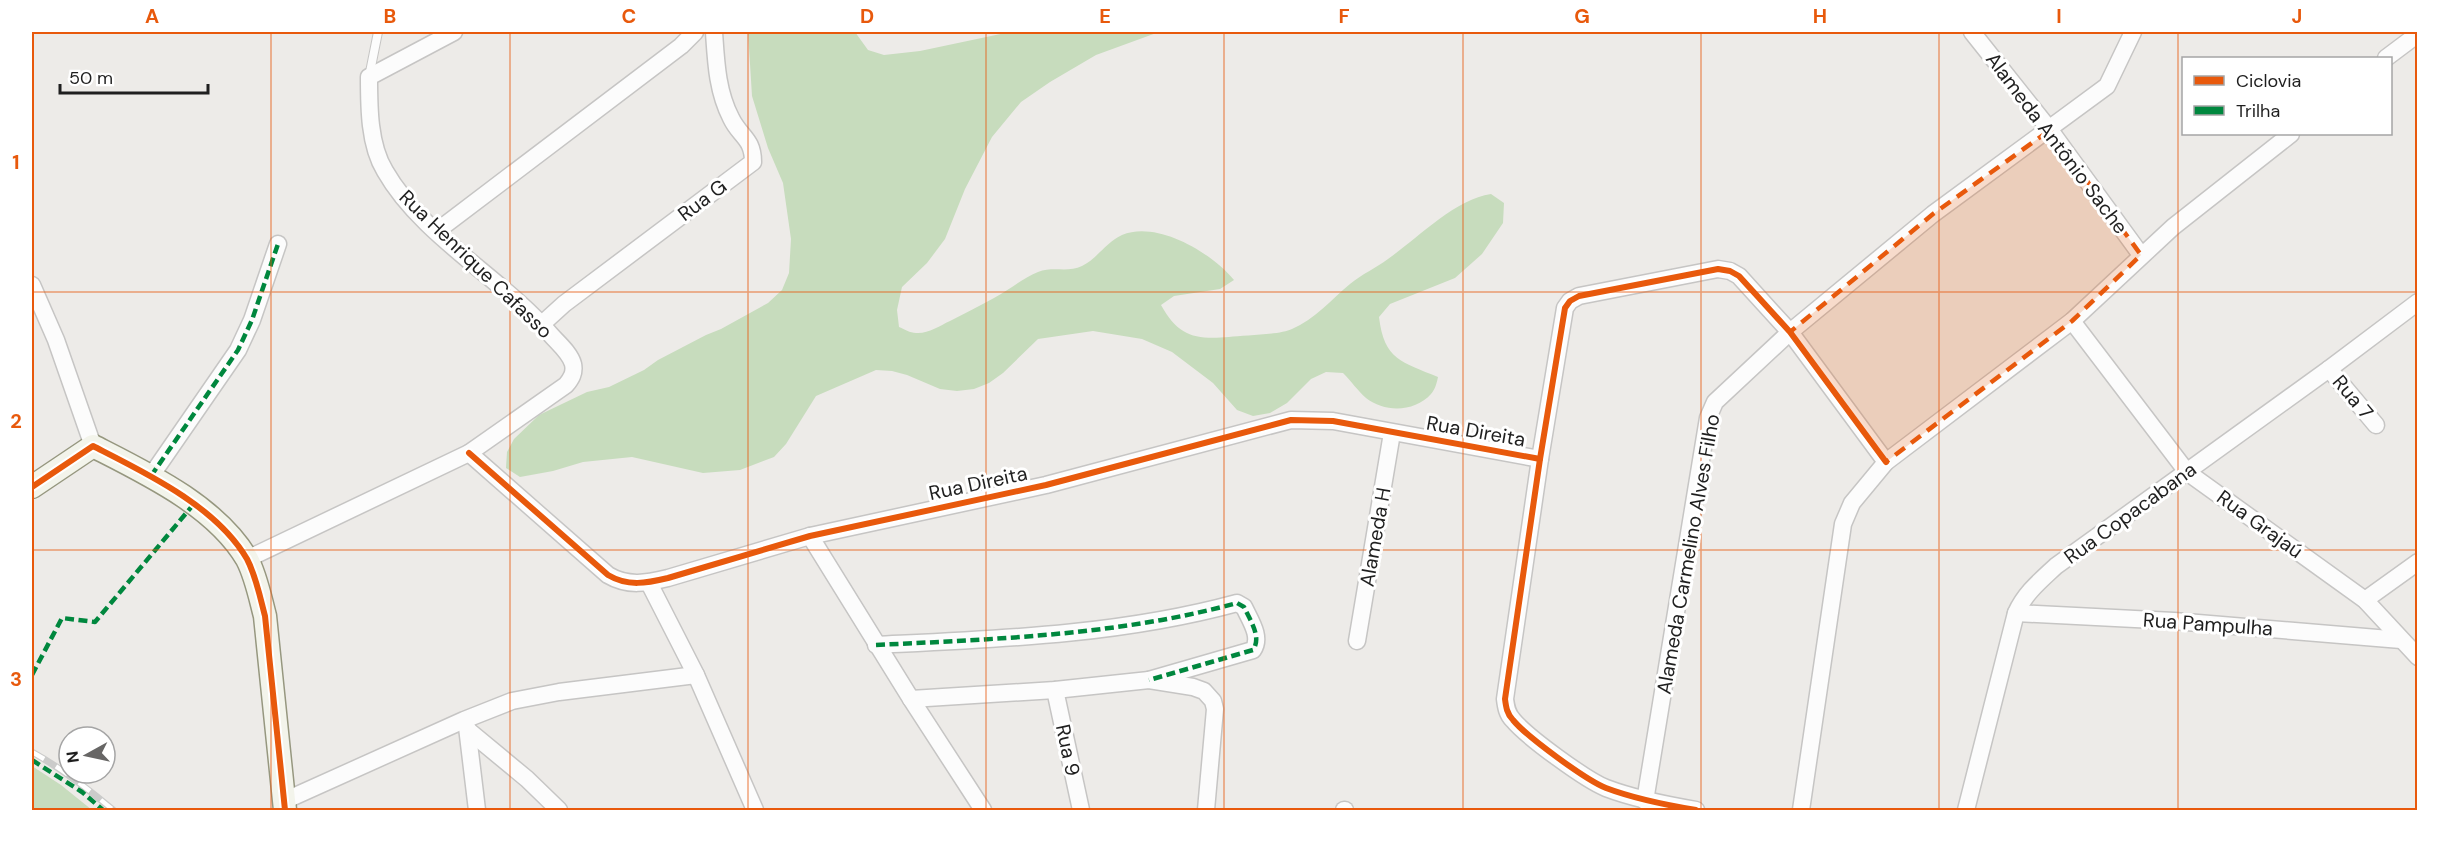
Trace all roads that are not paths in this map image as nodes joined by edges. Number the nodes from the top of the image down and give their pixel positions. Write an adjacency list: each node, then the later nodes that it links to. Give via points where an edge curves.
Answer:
1 (378, 32): 9 (lane)
2 (454, 32): 9 (street)
3 (695, 32): 12 (street)
4 (714, 32): 18 (street, Rua G, via 718,80 731,119 753,149 753,162)
5 (1972, 32): 10 (street, Alameda Antônio Sache)
6 (2133, 32): 10 (street, Alameda Carmelino Alves Filho, via 2107,86)
7 (2418, 34): 8 (street)
8 (2387, 57)
9 (369, 77): 12 (street, Rua Henrique Cafasso, via 369,111 383,170 403,198)
10 (2050, 130): 14 (street, Alameda Antônio Sache); 19 (street, Alameda Carmelino Alves Filho, via 1933,214)
11 (2290, 135): 14 (street)
12 (437, 231): 18 (street, Rua Henrique Cafasso)
13 (278, 244): 28 (street, via 252,320 237,350)
14 (2141, 255): 17 (street)
15 (32, 285): 23 (street)
16 (2418, 302): 20 (street, Rua Copacabana)
17 (2072, 321): 26 (street); 27 (street, Rua Grajaú)
18 (542, 324): 24 (street, Rua Henrique Cafasso, via 567,353 573,375 566,385)
19 (1790, 332): 25 (street, via 1730,271 1718,269 1579,296 1565,308); 26 (street); 45 (street, Alameda Carmelino Alves Filho, via 1715,402 1708,418)
20 (2329, 369): 21 (street, Rua 7); 27 (street, Rua Copacabana)
21 (2376, 425)
22 (1392, 433): 25 (street, Rua Direita); 30 (street, Rua Direita, via 1333,421 1291,420 1046,485); 37 (street, Alameda H)
23 (93, 446): 28 (main road); 29 (main road)
24 (469, 453): 31 (street, Rua Henrique Cafasso); 33 (street, Rua Direita, via 608,575 619,582)
25 (1540, 459): 45 (street, via 1505,699 1508,712 1581,774 1604,787)
26 (1886, 462): 54 (street, via 1852,503 1843,524)
27 (2187, 472): 34 (street, Rua Grajaú); 35 (street, Rua Copacabana, via 2056,567 2022,600)
28 (151, 476): 31 (main road, via 217,522)
29 (32, 487)
30 (810, 536): 33 (street, Rua Direita); 38 (street)
31 (247, 559): 46 (main road, via 265,616)
32 (2418, 562): 34 (street)
33 (649, 583): 40 (street)
34 (2365, 600): 36 (street, Rua Grajaú)
35 (2016, 613): 36 (street, Rua Pampulha, via 2174,621); 55 (street, Rua Copacabana)
36 (2401, 640): 39 (street, Rua Grajaú)
37 (1357, 641)
38 (876, 645): 41 (street, via 1012,638 1134,626 1242,604 1255,629 1257,640 1253,650); 43 (street)
39 (2418, 657)
40 (696, 675): 44 (street, via 512,701); 49 (street)
41 (1149, 680): 42 (street); 52 (street, via 1193,687 1213,701)
42 (1055, 690): 43 (street); 51 (street, Rua 9)
43 (911, 699): 50 (street)
44 (466, 726): 46 (street); 47 (street); 48 (street)
45 (1646, 801): 53 (street)
46 (285, 806)
47 (477, 810)
48 (559, 810)
49 (755, 810)
50 (983, 810)
51 (1081, 810)
52 (1206, 810)
53 (1696, 810)
54 (1801, 810)
55 (1966, 810)

